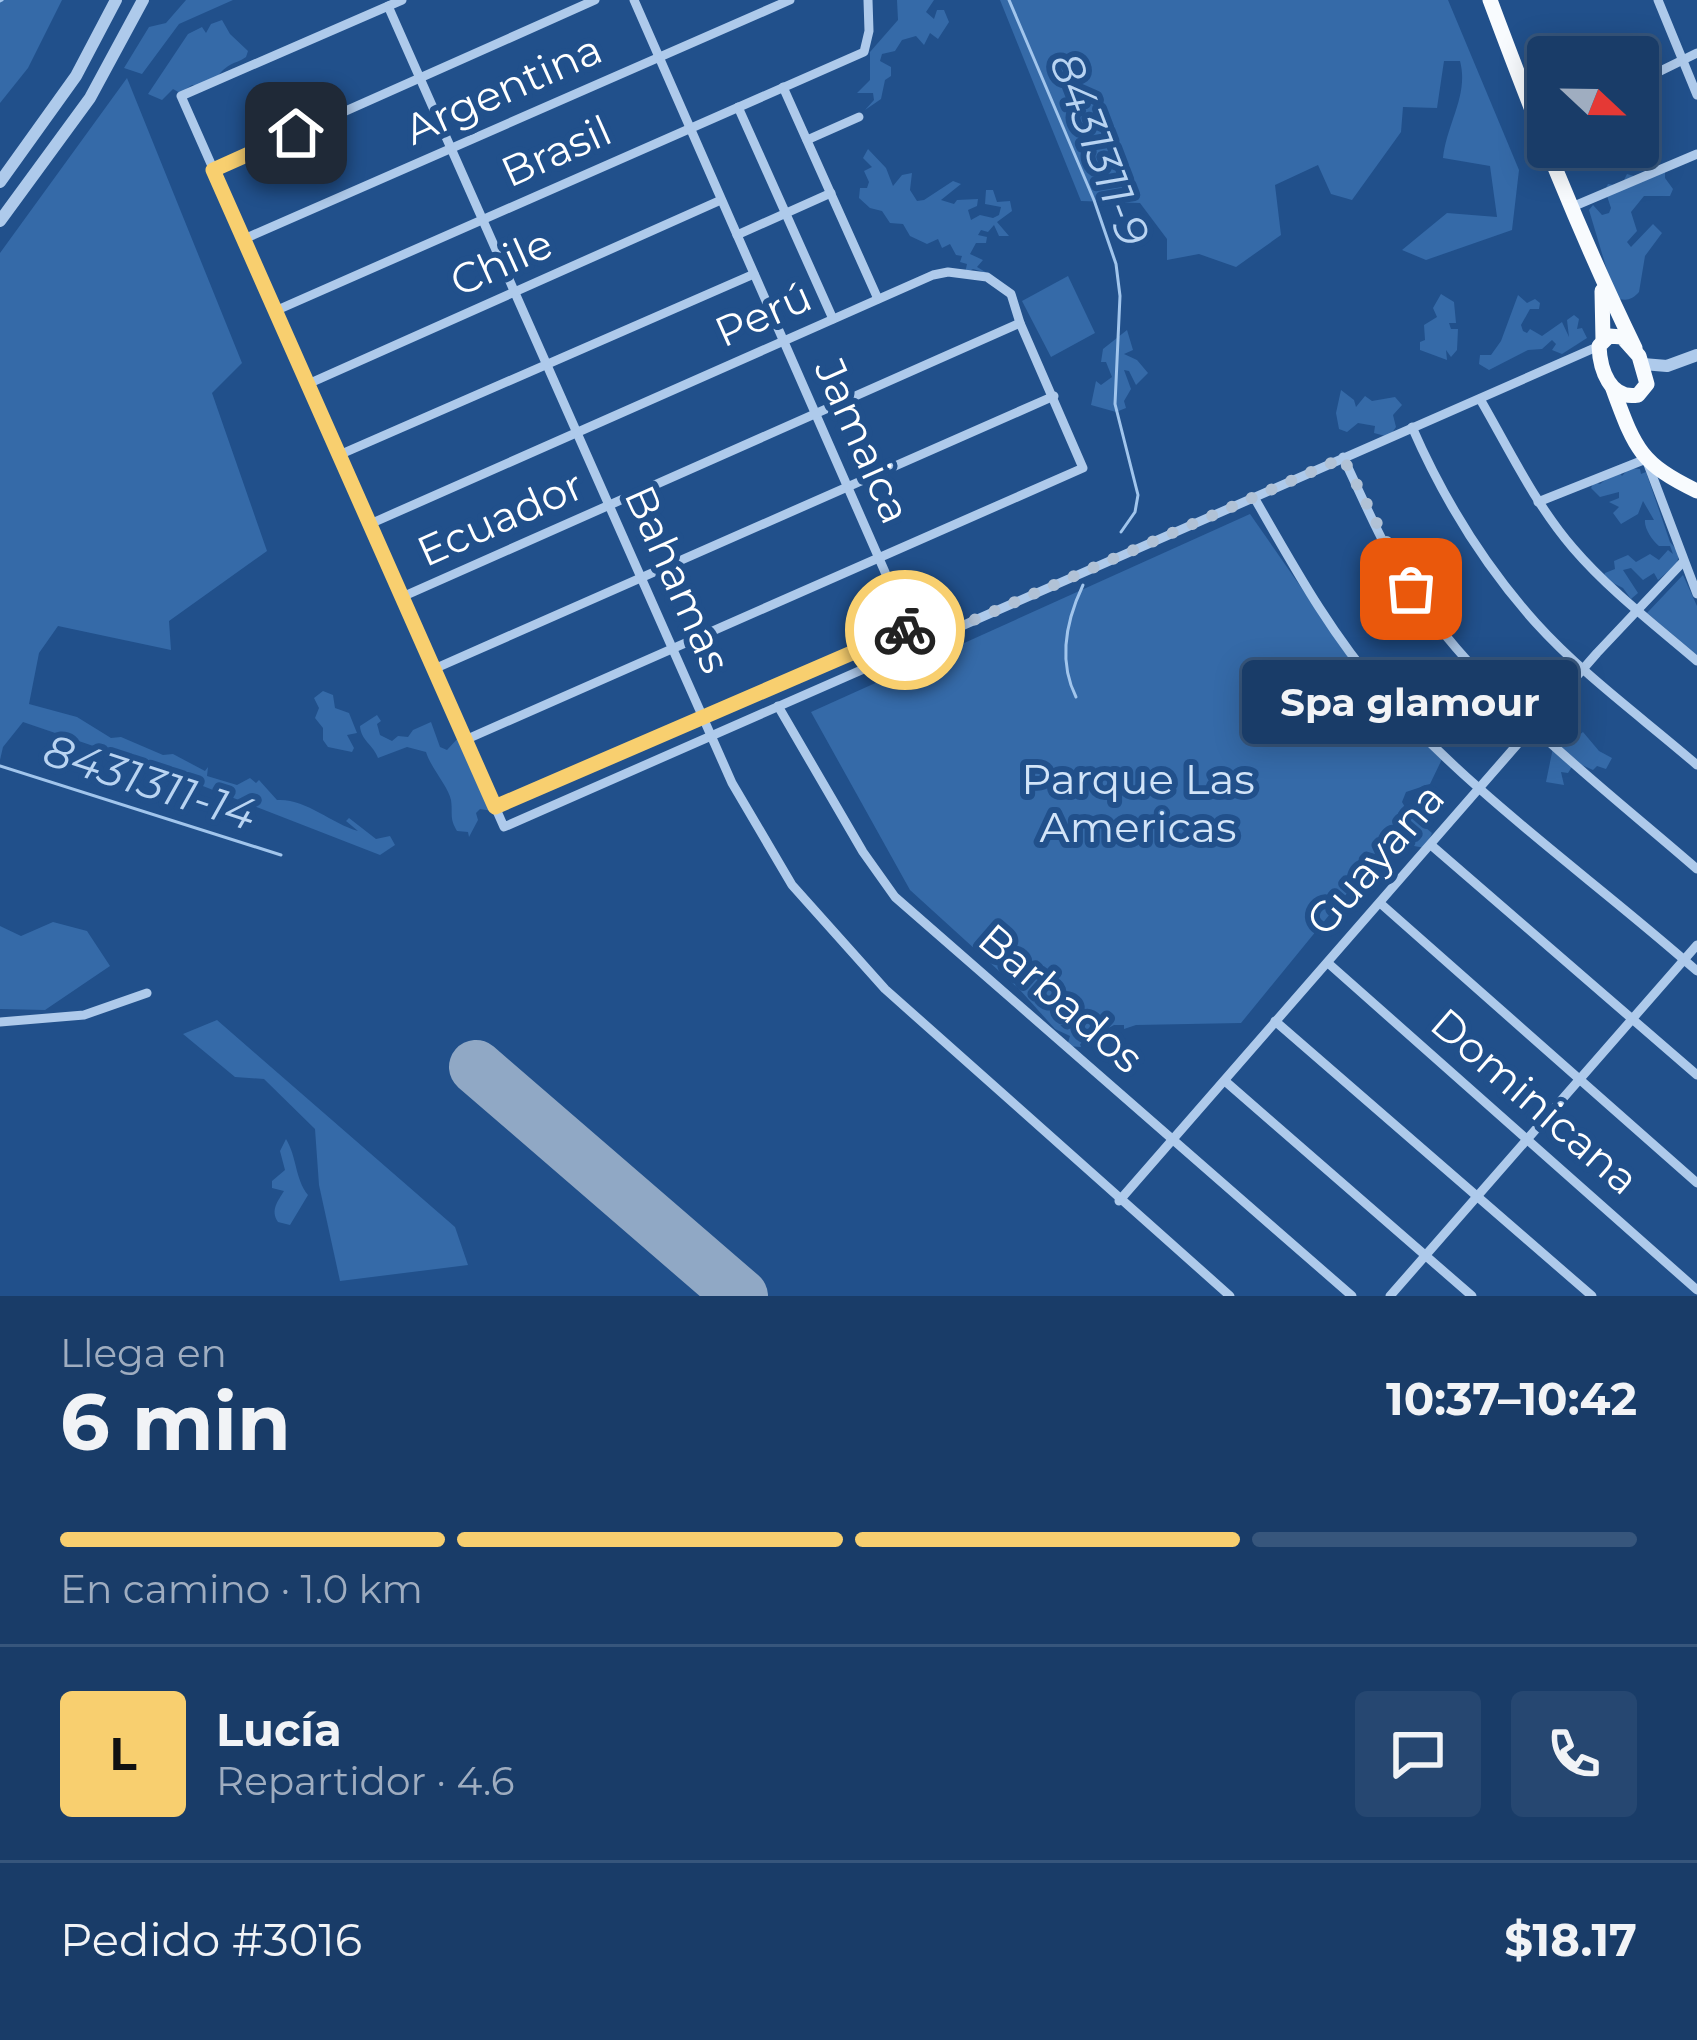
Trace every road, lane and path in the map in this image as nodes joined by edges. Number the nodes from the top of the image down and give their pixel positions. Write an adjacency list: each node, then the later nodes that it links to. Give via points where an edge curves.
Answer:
1 (116, 0): 27 (street, via 76,76)
2 (143, 0): 33 (street, via 90,98)
3 (402, 0): 10 (street)
4 (595, 0): 15 (street)
5 (634, 0): 12 (street, Jamaica)
6 (790, 0): 12 (street, Argentina)
7 (868, 0): 16 (street, Brasil, via 864,52)
8 (1490, 0): 17 (highway)
9 (1658, 0): 13 (street)
10 (388, 6): 15 (street, Bahamas); 26 (street, via 181,96)
11 (1697, 53): 13 (street)
12 (659, 57): 21 (street, Jamaica); 23 (street, Argentina)
13 (1683, 59): 14 (street); 18 (street)
14 (1659, 71)
15 (420, 78): 23 (street, Bahamas); 26 (street)
16 (783, 87): 19 (street, Brasil); 22 (street)
17 (1527, 88)
18 (1697, 95)
19 (738, 107): 21 (street, Brasil); 31 (street)
20 (859, 117): 22 (street)
21 (690, 128): 29 (street, Jamaica); 32 (street, Brasil)
22 (807, 140): 28 (street)
23 (452, 148): 32 (street, Bahamas); 35 (street, Argentina)
24 (1697, 154): 30 (street)
25 (1558, 168): 30 (highway)
26 (213, 170): 35 (street)
27 (0, 182)
28 (831, 193): 31 (street); 39 (street)
29 (722, 200): 34 (street, Jamaica); 38 (street, Chile)
30 (1572, 207): 37 (highway)
31 (785, 213): 34 (street); 41 (street)
32 (483, 219): 38 (street, Bahamas); 40 (street, Brasil)
33 (0, 221)
34 (737, 235): 36 (street, Jamaica)
35 (244, 239): 40 (street)
36 (754, 274): 43 (street, Jamaica); 48 (street)
37 (1600, 276): 44 (highway); 45 (highway)
38 (515, 292): 48 (street, Bahamas); 50 (street, Chile)
39 (878, 299): 41 (street, Perú); 42 (street, Perú, via 933,275 974,274 1002,284)
40 (275, 311): 50 (street)
41 (833, 319): 43 (street, Perú)
42 (1020, 323): 53 (street, Perú); 55 (street, Ecuador)
43 (784, 341): 55 (street, Jamaica); 57 (street, Perú)
44 (1635, 348): 45 (highway, via 1618,335); 49 (highway)
45 (1601, 350): 47 (street); 47 (street); 51 (highway)
46 (1697, 359): 49 (street); 52 (street)
47 (1567, 362): 54 (street)
48 (547, 364): 57 (street, Bahamas); 59 (street)
49 (1643, 364): 52 (highway)
50 (308, 384): 59 (street)
51 (1613, 389): 52 (highway, via 1624,396); 58 (highway)
52 (1642, 391): 58 (highway, via 1634,410)
53 (1054, 396): 61 (street); 67 (street, Perú, via 1083,468)
54 (1480, 399): 56 (street); 64 (street)
55 (815, 414): 61 (street, Jamaica); 65 (street, Ecuador)
56 (1412, 427): 60 (street); 77 (street, via 1454,511 1508,590)
57 (577, 432): 65 (street, Bahamas); 66 (street, Perú)
58 (1641, 452): 62 (highway, via 1663,476); 64 (street); 68 (street)
59 (339, 455): 66 (street)
60 (1343, 458): 63 (street); 81 (street, via 1411,589)
61 (848, 487): 67 (street, Jamaica); 69 (street)
62 (1697, 490)
63 (1255, 499): 74 (street); 85 (street, via 1316,605 1374,683)
64 (1538, 502): 72 (street)
65 (609, 505): 69 (street, Bahamas); 71 (street, Ecuador)
66 (370, 524): 71 (street)
67 (879, 558): 73 (street, Jamaica); 75 (street)
68 (1683, 562): 70 (street); 72 (street, Guayana)
69 (641, 578): 75 (street, Bahamas); 78 (street)
70 (1697, 594)
71 (402, 597): 78 (street)
72 (1639, 612): 76 (street); 77 (street, Guayana)
73 (909, 628): 74 (street, Jamaica); 80 (street)
74 (917, 645): 79 (street)
75 (673, 649): 80 (street, Bahamas); 83 (street)
76 (1697, 661)
77 (1586, 668): 81 (street, Guayana); 84 (street)
78 (434, 669): 83 (street)
79 (778, 706): 82 (street); 101 (street, Barbados, via 895,897)
80 (703, 717): 82 (street, Bahamas); 86 (street)
81 (1534, 728): 85 (street, Guayana); 88 (street)
82 (711, 736): 86 (street, via 503,827); 105 (street, Bahamas, via 792,885 885,989)
83 (465, 740): 86 (street)
84 (1697, 765)
85 (1481, 789): 87 (street, Guayana); 91 (street)
86 (495, 807)
87 (1431, 845): 89 (street, Guayana); 95 (street)
88 (1697, 869)
89 (1380, 903): 92 (street, Guayana); 99 (street)
90 (1697, 945): 91 (street)
91 (1684, 959): 93 (street); 95 (street)
92 (1328, 963): 96 (street, Guayana); 102 (street, Dominicana)
93 (1697, 971)
94 (147, 993): 97 (street, via 84,1015)
95 (1633, 1019): 98 (street); 99 (street)
96 (1275, 1021): 100 (street, Guayana); 104 (street)
97 (0, 1022)
98 (1697, 1075)
99 (1579, 1079): 102 (street); 103 (street)
100 (1225, 1081): 101 (street, Guayana); 106 (street)
101 (1174, 1139): 105 (street, Guayana); 109 (street, Barbados)
102 (1529, 1139): 104 (street); 107 (street, Dominicana)
103 (1697, 1183)
104 (1477, 1196): 106 (street); 112 (street)
105 (1119, 1201): 108 (street, Bahamas)
106 (1424, 1254): 110 (street); 111 (street)
107 (1697, 1290)
108 (1230, 1296)
109 (1352, 1296)
110 (1390, 1296)
111 (1472, 1296)
112 (1592, 1296)

